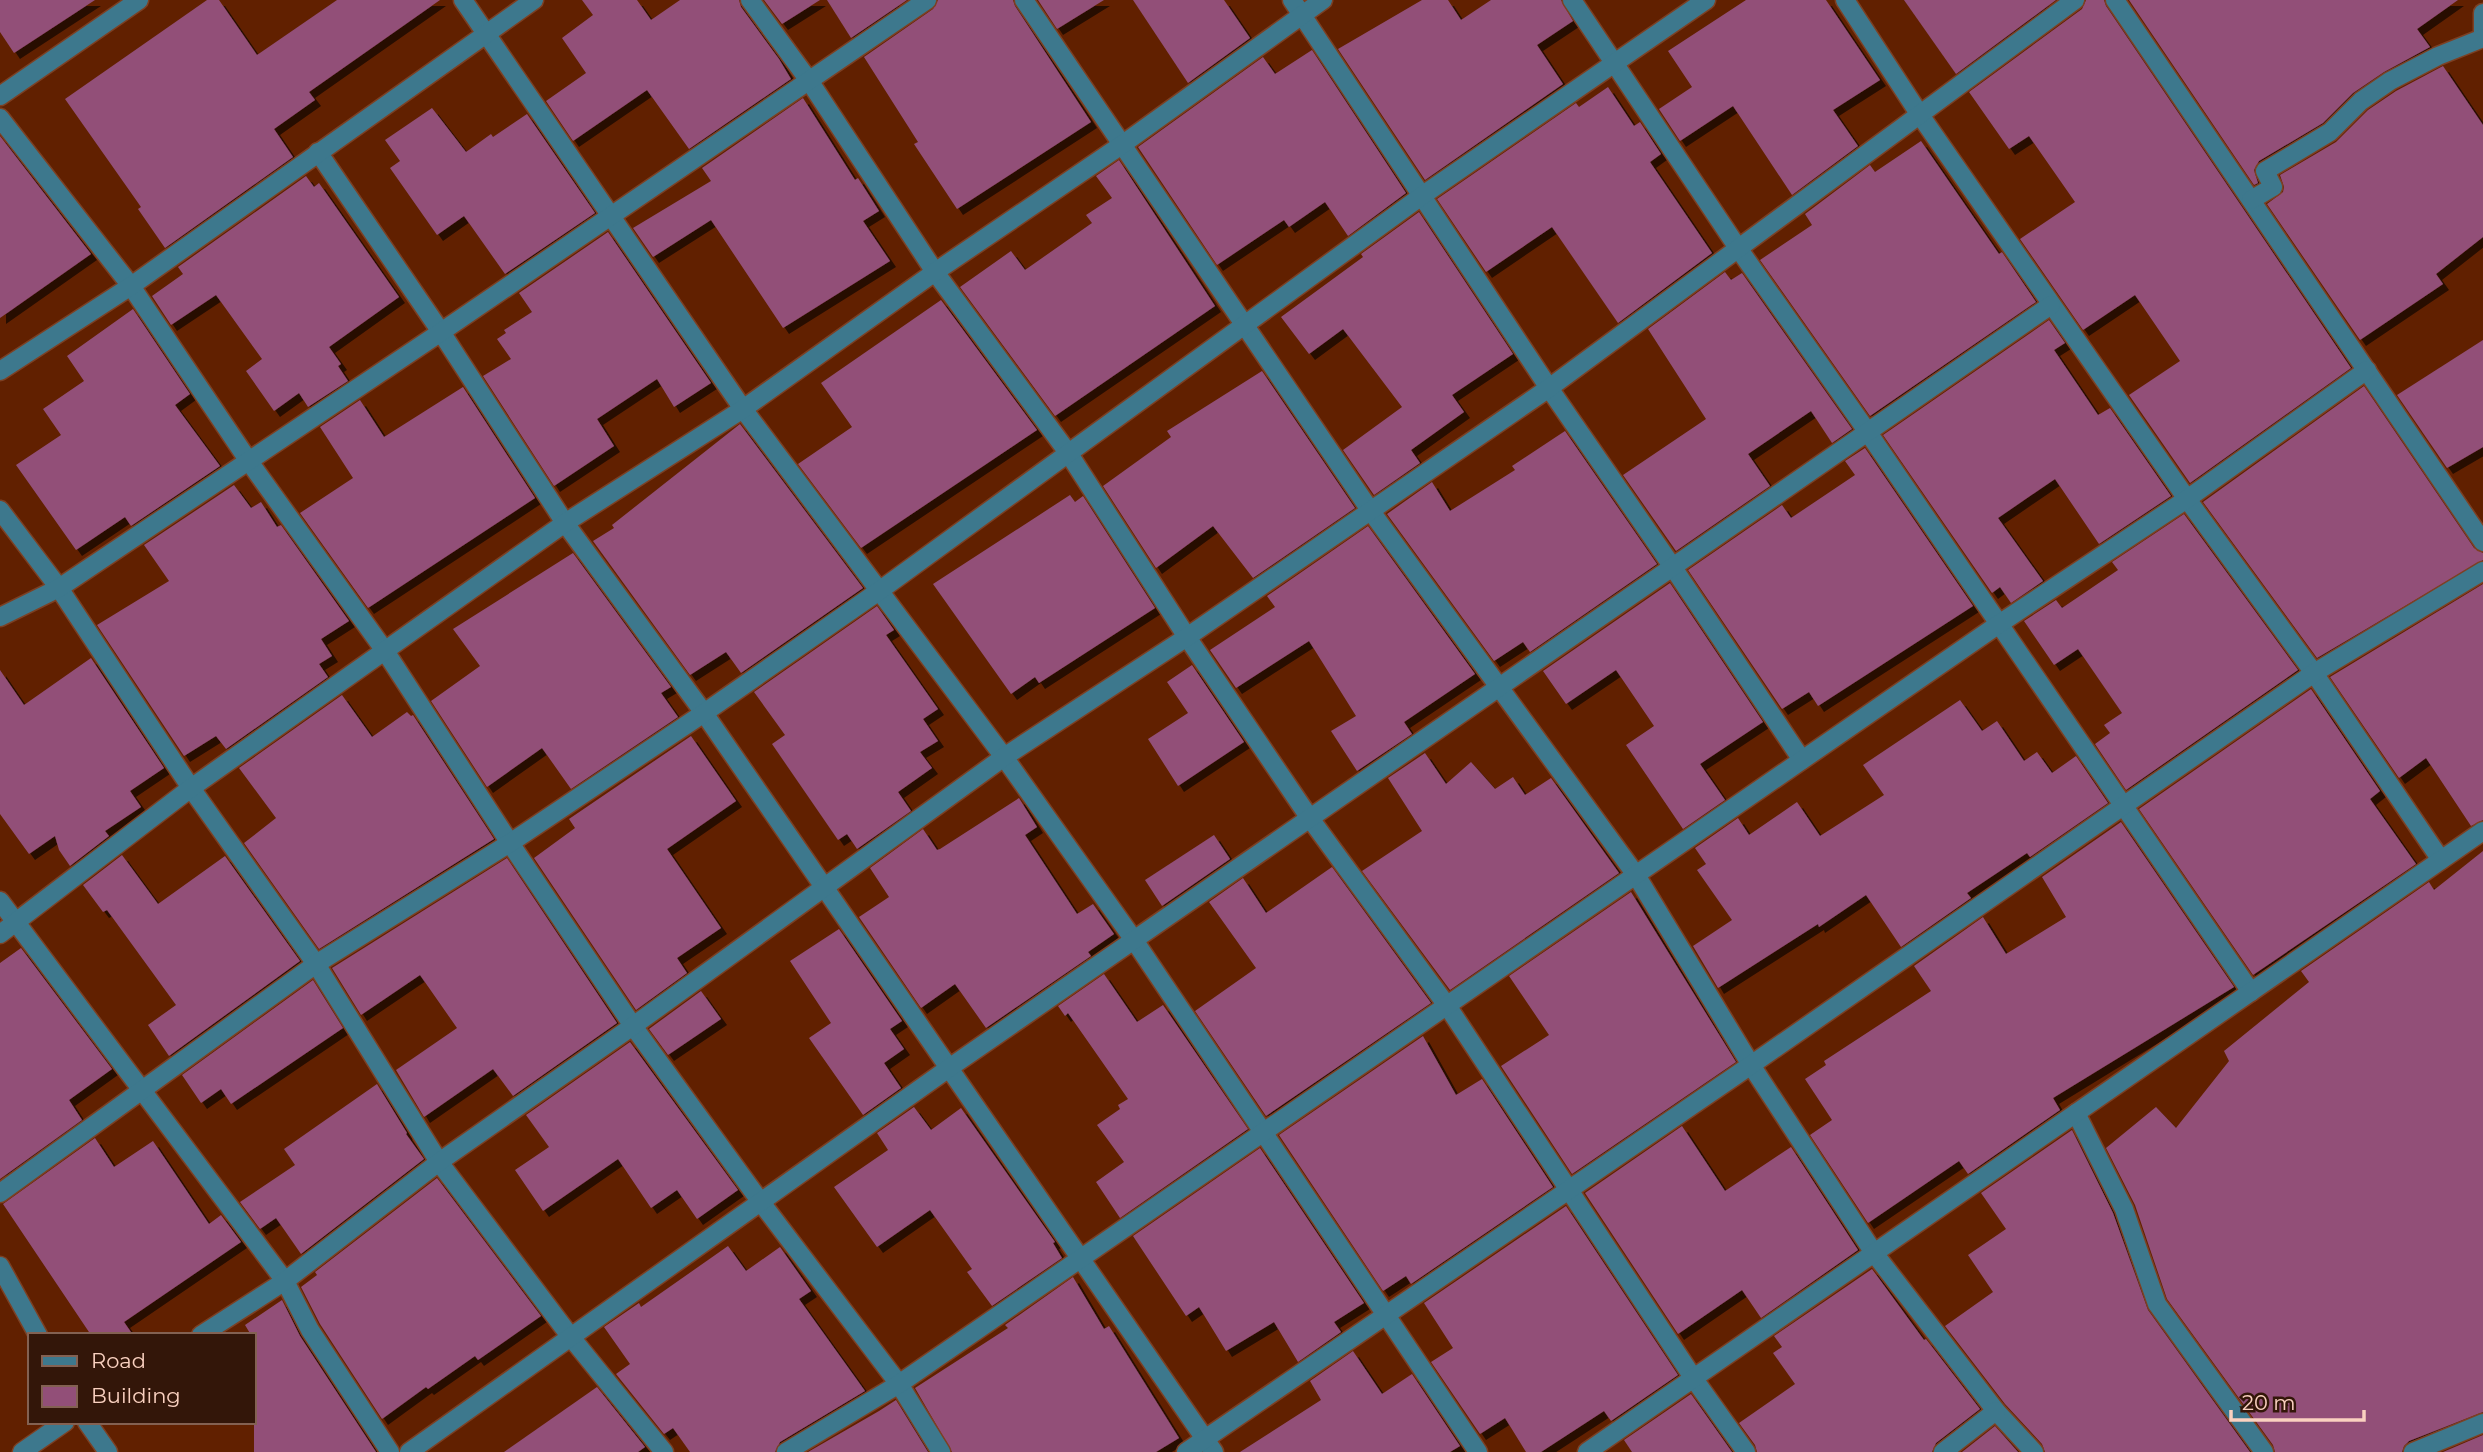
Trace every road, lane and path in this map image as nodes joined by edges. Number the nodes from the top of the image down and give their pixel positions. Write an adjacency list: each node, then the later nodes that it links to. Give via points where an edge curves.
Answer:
1 (139, 0): 19 (street)
2 (463, 0): 15 (street)
3 (534, 0): 15 (street)
4 (750, 0): 18 (street)
5 (928, 0): 18 (street)
6 (1024, 0): 22 (street)
7 (1323, 0): 13 (street)
8 (1572, 0): 17 (street)
9 (1706, 0): 17 (street)
10 (1845, 0): 20 (street)
11 (2075, 0): 20 (street)
12 (2115, 0): 25 (street)
13 (1297, 8): 22 (street); 24 (street)
14 (2483, 13): 16 (street)
15 (486, 33): 23 (street); 26 (street)
16 (2483, 37): 25 (street, via 2371,94 2330,132 2265,171 2273,187)
17 (1614, 61): 24 (street); 27 (street)
18 (810, 82): 26 (street); 28 (street)
19 (0, 96)
20 (1920, 115): 27 (street); 30 (street)
21 (0, 118): 29 (street)
22 (1123, 144): 28 (street); 31 (street)
23 (318, 152): 29 (street); 32 (street)
24 (1423, 195): 31 (street); 35 (street)
25 (2251, 200): 33 (street)
26 (610, 216): 32 (street); 36 (street)
27 (1738, 248): 35 (street); 37 (street)
28 (934, 272): 36 (street); 38 (street)
29 (131, 286): 34 (street); 39 (street)
30 (2051, 305): 37 (street); 40 (street)
31 (1245, 324): 38 (street); 42 (street)
32 (441, 332): 39 (street); 43 (street)
33 (2367, 370): 40 (street); 44 (street)
34 (0, 371)
35 (1549, 388): 42 (street); 45 (street)
36 (743, 410): 43 (street); 48 (street)
37 (1867, 431): 45 (street); 50 (street)
38 (1069, 454): 48 (street); 51 (street)
39 (248, 460): 47 (street); 52 (street)
40 (2187, 499): 50 (street); 53 (street)
41 (0, 510): 47 (street)
42 (1370, 510): 51 (street); 54 (street)
43 (565, 523): 52 (street); 55 (street)
44 (2483, 542)
45 (1672, 566): 54 (street); 57 (street)
46 (2483, 571): 53 (street)
47 (59, 588): 49 (street); 58 (street)
48 (879, 591): 55 (street); 56 (street)
49 (0, 617)
50 (1999, 624): 57 (street); 59 (street)
51 (1187, 637): 56 (street); 60 (street)
52 (385, 651): 58 (street); 62 (street)
53 (2314, 673): 59 (street); 63 (street)
54 (1498, 686): 60 (street); 64 (street)
55 (704, 713): 62 (street); 65 (street)
56 (1004, 757): 65 (street); 69 (street)
57 (1802, 760): 64 (street)
58 (191, 788): 67 (street); 70 (street)
59 (2124, 806): 71 (street); 74 (street)
60 (1310, 817): 69 (street); 72 (street)
61 (2483, 831): 63 (street)
62 (510, 843): 70 (street); 73 (street)
63 (2441, 860): 71 (street)
64 (1636, 875): 72 (street); 74 (street)
65 (825, 888): 73 (street); 75 (street)
66 (0, 901): 67 (street)
67 (16, 923): 68 (street); 76 (street)
68 (0, 934)
69 (1134, 940): 75 (street); 78 (street)
70 (316, 964): 76 (street); 79 (street)
71 (2251, 992): 77 (street)
72 (1448, 1007): 78 (street); 80 (street)
73 (633, 1026): 79 (street); 82 (street)
74 (1751, 1065): 80 (street); 83 (street)
75 (949, 1068): 82 (street); 84 (street)
76 (140, 1090): 81 (street); 86 (street)
77 (2076, 1113): 83 (street); 111 (street, via 2124,1209 2157,1304)
78 (1263, 1132): 84 (street); 87 (street)
79 (439, 1162): 86 (street); 90 (street)
80 (1567, 1190): 87 (street); 91 (street)
81 (0, 1194)
82 (760, 1202): 90 (street); 92 (street)
83 (1874, 1253): 91 (street); 93 (street)
84 (1080, 1259): 92 (street); 97 (street)
85 (0, 1266): 88 (street)
86 (285, 1282): 89 (street); 100 (street, via 310,1330)
87 (1386, 1315): 97 (street); 106 (street)
88 (37, 1333)
89 (204, 1333)
90 (570, 1336): 101 (street); 102 (street)
91 (1694, 1379): 107 (street); 108 (street)
92 (899, 1384): 103 (street); 104 (street)
93 (1996, 1411): 109 (street); 110 (street)
94 (2483, 1423): 112 (street)
95 (62, 1424): 98 (street)
96 (88, 1424): 99 (street)
97 (1210, 1446): 105 (street)
98 (22, 1452)
99 (108, 1452)
100 (390, 1452)
101 (409, 1452)
102 (664, 1452)
103 (786, 1452)
104 (941, 1452)
105 (1186, 1452)
106 (1478, 1452)
107 (1587, 1452)
108 (1746, 1452)
109 (1943, 1452)
110 (2034, 1452)
111 (2264, 1452)
112 (2413, 1452)

